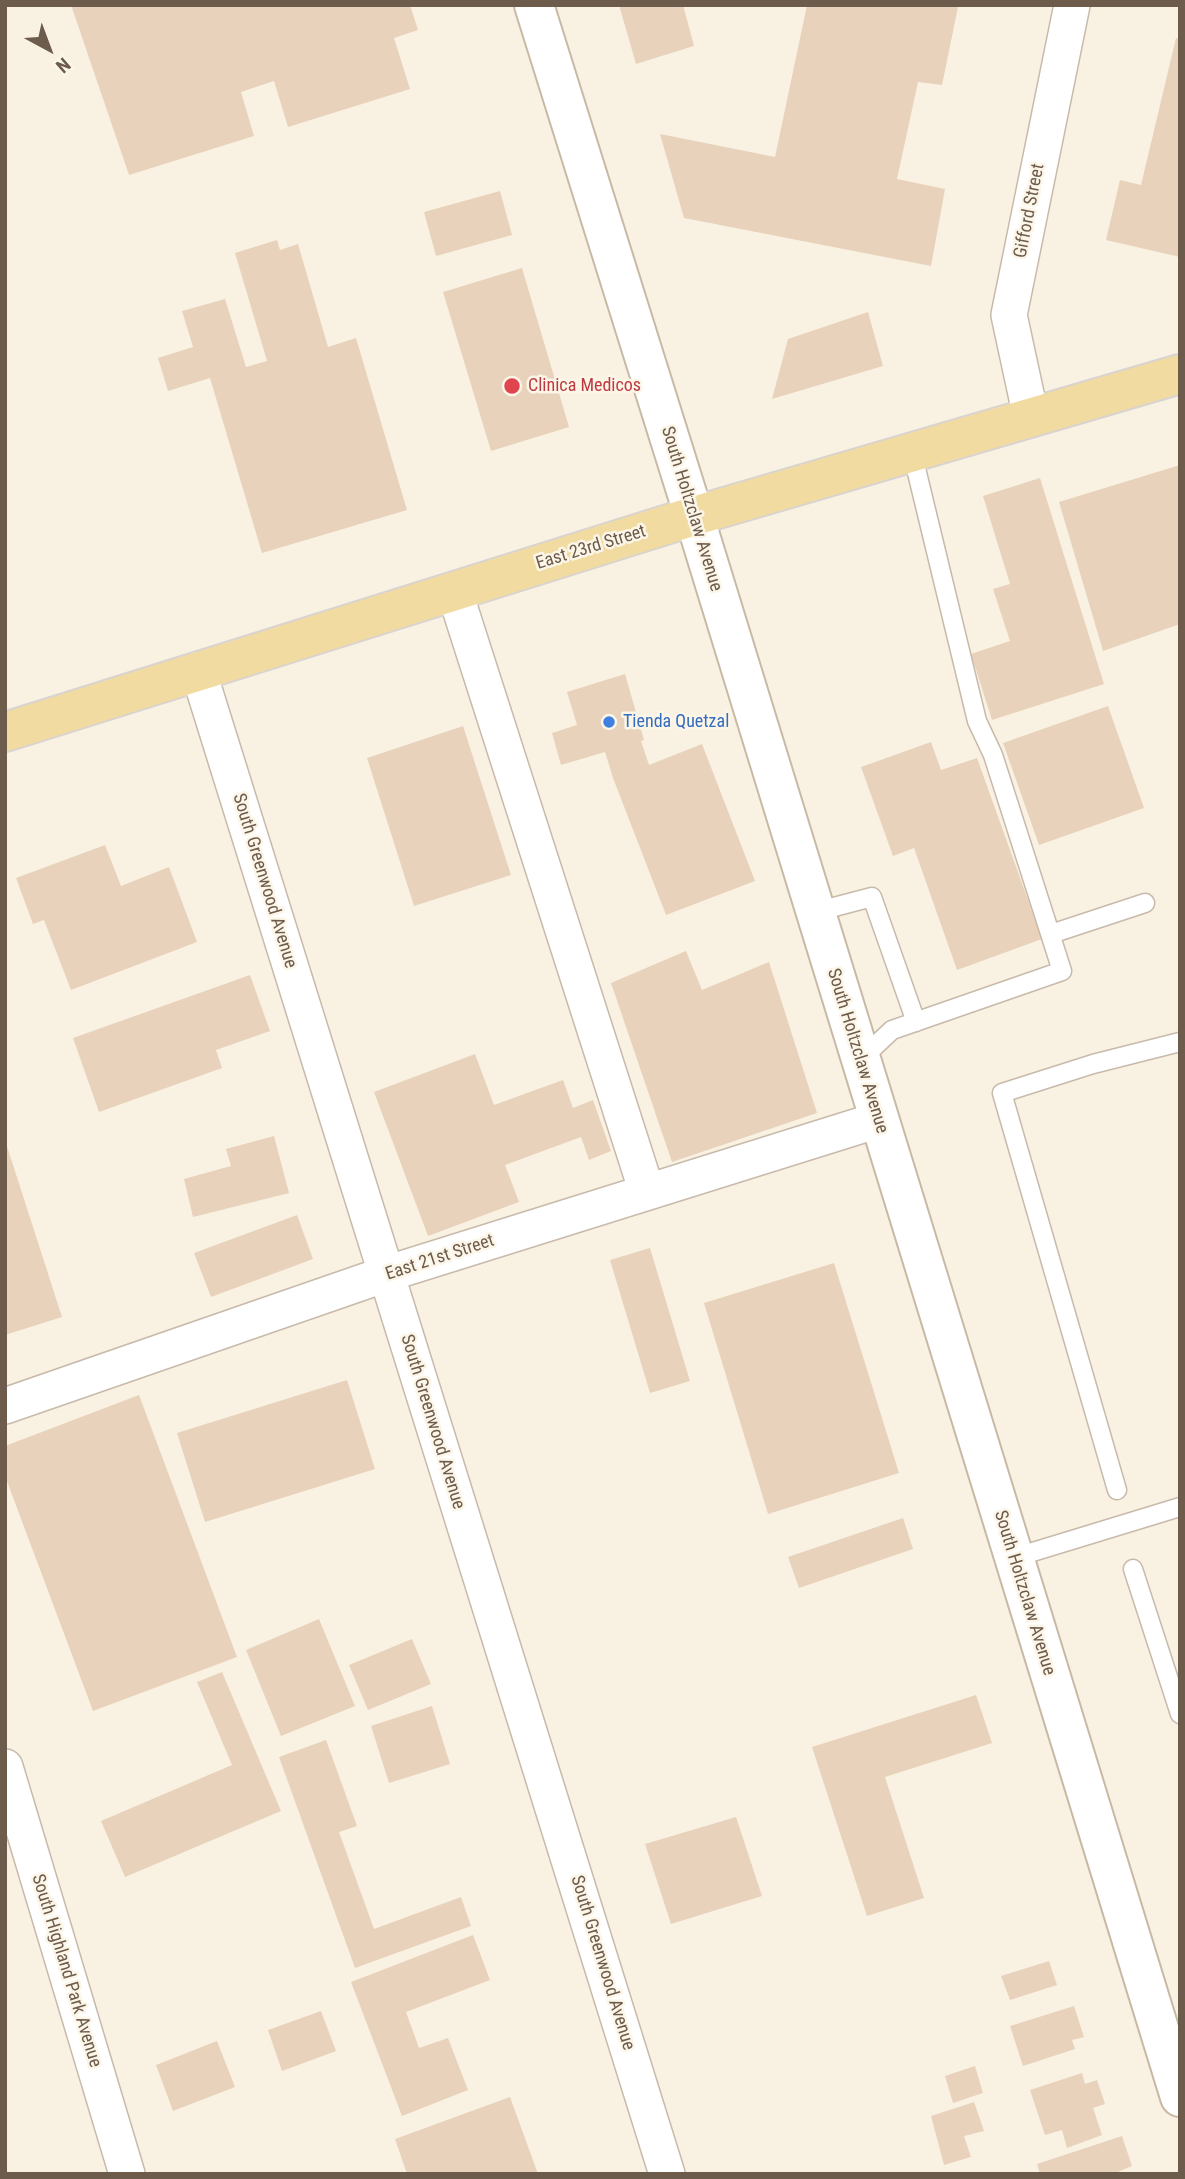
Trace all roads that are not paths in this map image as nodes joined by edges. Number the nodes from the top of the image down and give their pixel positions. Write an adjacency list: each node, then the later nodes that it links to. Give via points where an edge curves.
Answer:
1 (534, 5): 6 (main road, South Holtzclaw Avenue)
2 (1072, 5): 4 (street, Gifford Street, via 1009,315)
3 (1180, 374): 4 (main road, East 23rd Street)
4 (1031, 417): 5 (main road, East 23rd Street)
5 (912, 452): 6 (main road, East 23rd Street); 12 (lane, via 977,721 993,755)
6 (694, 516): 7 (main road, East 23rd Street); 11 (main road, South Holtzclaw Avenue)
7 (454, 590): 8 (main road, East 23rd Street); 17 (street)
8 (198, 670): 9 (main road, East 23rd Street); 18 (street, South Greenwood Avenue)
9 (5, 733)
10 (1145, 903): 12 (lane)
11 (815, 912): 13 (lane, via 872,897); 15 (main road, South Holtzclaw Avenue)
12 (1051, 934): 13 (lane, via 1062,971)
13 (916, 1022): 15 (lane, via 892,1030)
14 (1180, 1042): 20 (lane, via 1002,1093)
15 (860, 1060): 16 (main road, South Holtzclaw Avenue)
16 (878, 1120): 17 (street, East 21st Street); 22 (main road, South Holtzclaw Avenue)
17 (647, 1192): 18 (street, East 21st Street)
18 (386, 1274): 19 (street, East 21st Street); 28 (street, South Greenwood Avenue)
19 (5, 1406)
20 (1117, 1490)
21 (1180, 1507): 22 (lane)
22 (1013, 1558): 26 (main road, South Holtzclaw Avenue)
23 (1133, 1569): 24 (lane)
24 (1180, 1714)
25 (5, 1767): 27 (street, South Highland Park Avenue)
26 (1180, 2097)
27 (127, 2174)
28 (667, 2174)

